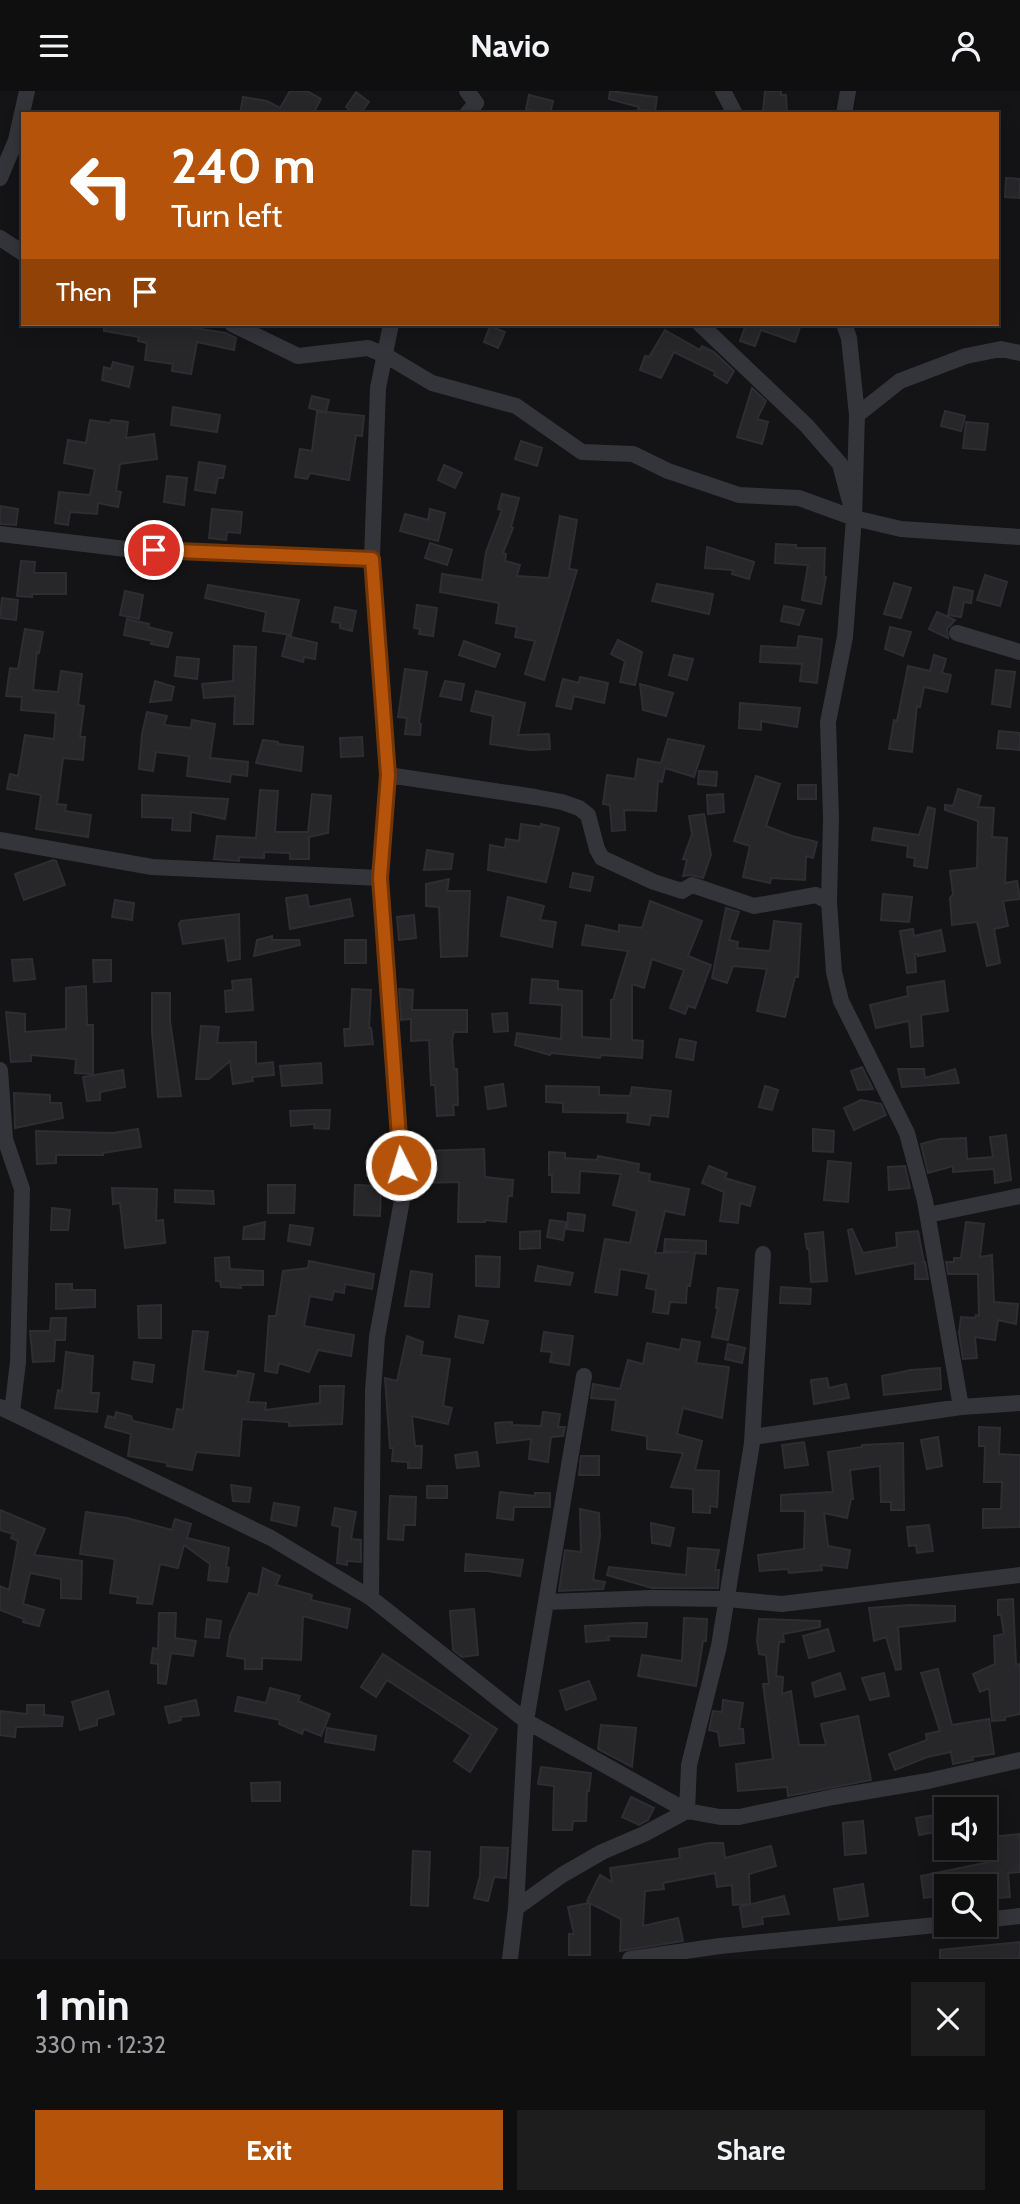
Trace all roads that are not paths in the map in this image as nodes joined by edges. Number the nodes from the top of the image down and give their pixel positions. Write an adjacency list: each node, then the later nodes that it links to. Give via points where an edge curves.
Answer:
1 (27, 91): 4 (street)
2 (723, 91): 5 (street)
3 (848, 91): 6 (street)
4 (22, 112)
5 (734, 112)
6 (844, 112)
7 (21, 118): 8 (street)
8 (0, 178)
9 (0, 238): 10 (street)
10 (21, 252)
11 (236, 326): 16 (street, via 298,356 368,348)
12 (391, 326): 16 (street)
13 (702, 326): 18 (street, via 807,426 840,464)
14 (845, 326): 17 (street)
15 (1020, 353): 17 (street, via 1001,349 966,356 900,381)
16 (385, 355): 18 (street, via 432,383 516,406 582,452 633,454 739,495 799,498); 21 (street, via 378,388)
17 (857, 415): 18 (street)
18 (854, 518): 20 (street, via 901,529); 27 (street, via 845,637 828,722)
19 (0, 534): 21 (street, via 126,549)
20 (1020, 537)
21 (372, 559): 24 (street)
22 (957, 633): 23 (street)
23 (1020, 652)
24 (388, 775): 26 (street); 27 (street, via 536,797 579,808 588,815 602,857 682,891 691,885 754,906 816,895)
25 (0, 841): 26 (street, via 152,867)
26 (380, 878): 38 (street, via 404,1189 377,1337)
27 (829, 902): 30 (street, via 841,1001 907,1133)
28 (0, 1070): 35 (street, via 5,1139 22,1189 18,1362)
29 (1020, 1196): 30 (street)
30 (928, 1215): 34 (street)
31 (763, 1254): 36 (street)
32 (584, 1377): 40 (street)
33 (1020, 1403): 34 (street)
34 (961, 1407): 36 (street)
35 (6, 1409): 38 (street, via 271,1538)
36 (753, 1437): 39 (street)
37 (1020, 1576): 39 (street, via 782,1604)
38 (371, 1598): 41 (street)
39 (727, 1599): 40 (street); 43 (street, via 689,1765)
40 (546, 1602): 41 (street)
41 (526, 1721): 43 (street); 44 (street)
42 (1020, 1760): 43 (street, via 739,1817)
43 (687, 1811): 44 (street, via 602,1852)
44 (516, 1909): 48 (street)
45 (1020, 1916): 46 (street)
46 (997, 1919)
47 (934, 1925): 49 (street)
48 (510, 1959)
49 (630, 1959)

